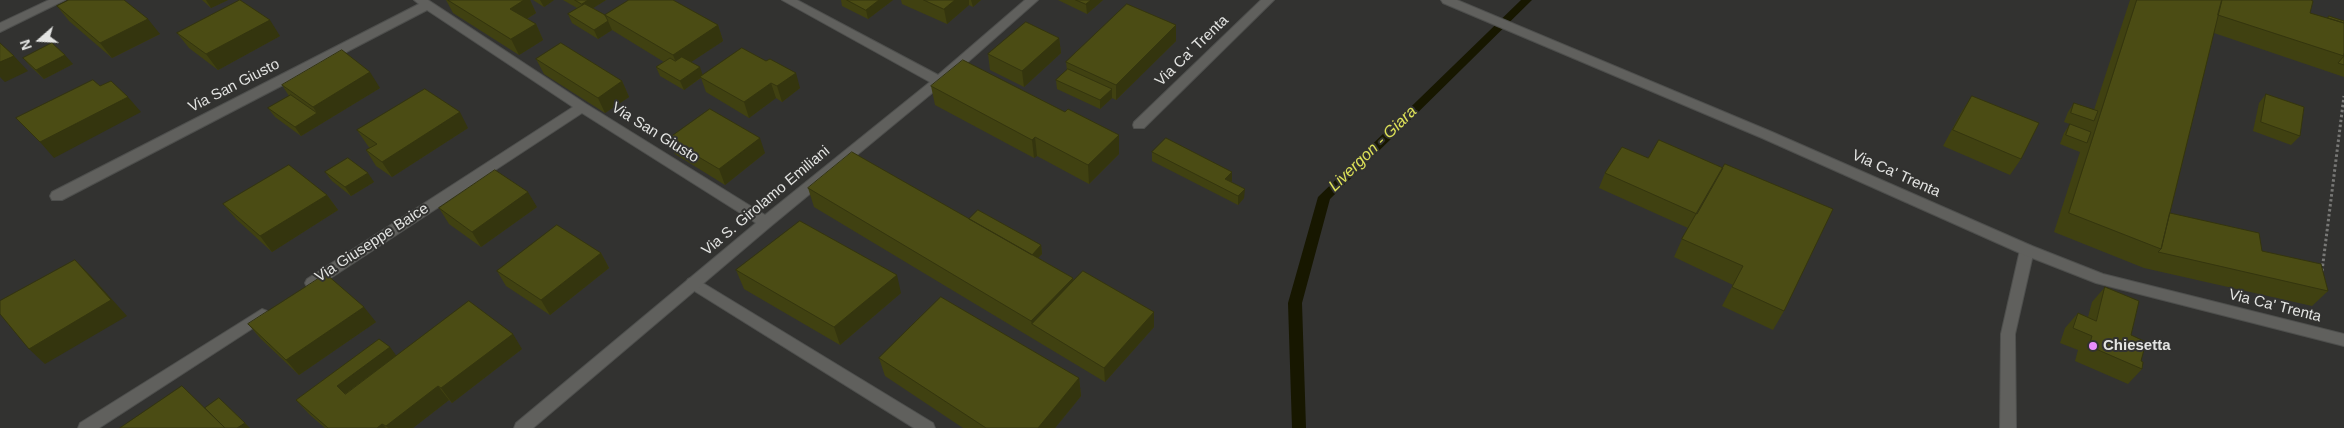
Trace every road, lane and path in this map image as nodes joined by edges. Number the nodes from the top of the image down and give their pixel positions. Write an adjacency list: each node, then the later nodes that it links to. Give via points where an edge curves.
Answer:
1 (59, 0): 7 (street)
2 (788, 0): 8 (street)
3 (1032, 0): 8 (street, Via S. Girolamo Emiliani)
4 (1268, 0): 11 (street, Via Ca' Trenta)
5 (1447, 0): 14 (street, Via Ca' Trenta, via 1776,139)
6 (423, 2): 10 (street, Via San Giusto); 12 (street, Via San Giusto)
7 (0, 28)
8 (939, 81): 13 (street, Via S. Girolamo Emiliani)
9 (2344, 96): 15 (path)
10 (582, 106): 13 (street, Via San Giusto); 17 (street, Via Giuseppe Baice)
11 (1139, 125)
12 (57, 196)
13 (766, 222): 16 (street, Via S. Girolamo Emiliani)
14 (2027, 250): 19 (street, Via Ca' Trenta, via 2101,279); 23 (street, via 2008,334)
15 (2321, 273)
16 (693, 283): 21 (street, Via S. Girolamo Emiliani); 22 (street)
17 (304, 288)
18 (271, 310): 20 (street)
19 (2344, 340)
20 (86, 428)
21 (522, 428)
22 (927, 428)
23 (2008, 428)

